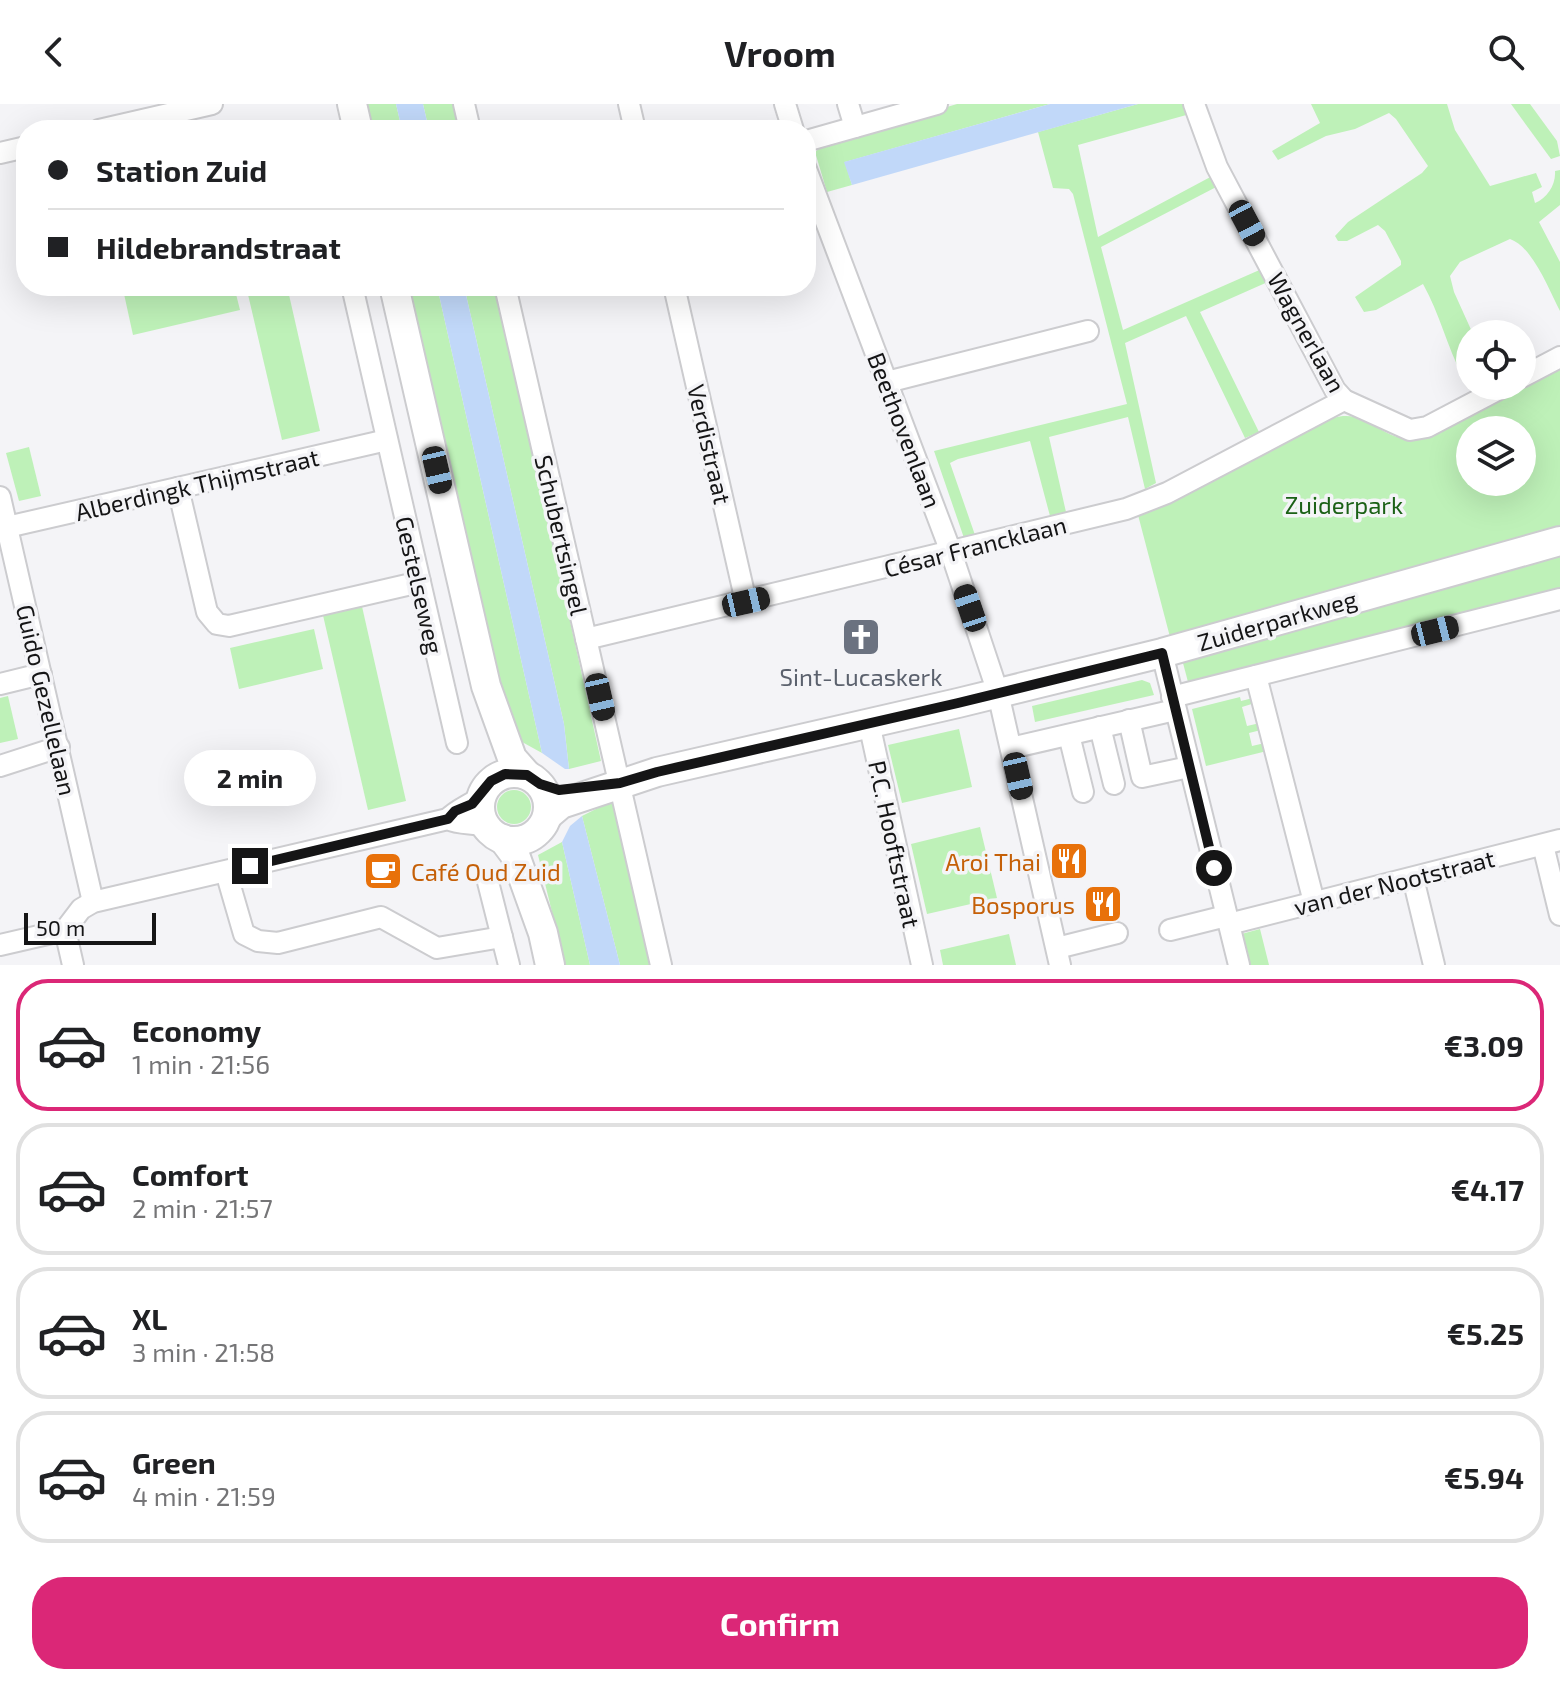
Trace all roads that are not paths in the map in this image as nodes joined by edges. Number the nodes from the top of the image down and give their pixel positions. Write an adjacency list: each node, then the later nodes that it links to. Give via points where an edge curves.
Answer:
1 (212, 104): 5 (street)
2 (848, 104): 6 (street)
3 (937, 104): 6 (street)
4 (1194, 104): 17 (street, Wagnerlaan, via 1217,167)
5 (142, 120)
6 (855, 127): 7 (street)
7 (816, 138)
8 (816, 195): 16 (street, Beethovenlaan)
9 (354, 296): 19 (street, Gestelseweg)
10 (396, 296): 33 (street, Gestelseweg)
11 (507, 296): 28 (street, Schubertsingel)
12 (676, 296): 27 (street, Verdistraat)
13 (1088, 331): 16 (street)
14 (1560, 357): 15 (street)
15 (1536, 370)
16 (887, 382): 24 (street, Beethovenlaan)
17 (1344, 400): 18 (street, Wagnerlaan, via 1410,430 1427,427); 24 (street, César Francklaan, via 1167,493 1126,509)
18 (1478, 400)
19 (387, 440): 20 (street, Alberdingk Thijmstraat); 25 (street, Gestelseweg)
20 (178, 488): 22 (street, Alberdingk Thijmstraat); 25 (street, via 207,612 217,624 229,626)
21 (0, 498): 22 (street, Guido Gezellelaan)
22 (7, 527): 30 (street, Guido Gezellelaan)
23 (1560, 541): 29 (street, Zuiderparkweg)
24 (951, 552): 27 (street, César Francklaan); 34 (street, Beethovenlaan)
25 (420, 582): 40 (street, Gestelseweg)
26 (1560, 599): 31 (street, Zuiderparkweg)
27 (746, 602): 28 (street, César Francklaan)
28 (586, 639): 46 (street, Schubertsingel)
29 (1162, 653): 34 (street, Zuiderparkweg); 35 (street)
30 (41, 674): 32 (street); 41 (street, Guido Gezellelaan)
31 (1256, 676): 35 (street, Zuiderparkweg); 58 (street)
32 (0, 684)
33 (486, 686): 45 (street, Gestelseweg, via 512,758); 48 (street, Gestelseweg, via 483,707 494,762)
34 (998, 693): 37 (street, Zuiderparkweg); 42 (street, Beethovenlaan)
35 (1174, 704): 36 (street, Zuiderparkweg); 44 (street)
36 (1129, 720): 38 (street, Zuiderparkweg); 44 (street, via 1142,777)
37 (869, 723): 46 (street, Zuiderparkweg); 72 (street, P.C. Hooftstraat)
38 (1100, 727): 39 (street, Zuiderparkweg); 47 (street)
39 (1069, 735): 42 (street, Zuiderparkweg); 49 (street)
40 (457, 743)
41 (59, 747): 43 (street); 57 (street, Guido Gezellelaan)
42 (1011, 748): 67 (street, Beethovenlaan)
43 (0, 766)
44 (1189, 767): 60 (street)
45 (534, 779): 46 (street, Zuiderparkweg, via 559,790); 48 (street, via 512,772); 51 (street, via 547,798)
46 (620, 783): 51 (street, Zuiderparkweg, via 561,804); 71 (street, Schubertsingel)
47 (1114, 784)
48 (486, 788): 50 (street); 52 (street, via 480,812)
49 (1083, 792)
50 (448, 819): 52 (street); 54 (street)
51 (543, 823): 52 (street, via 525,839); 63 (street, via 533,850)
52 (495, 833): 63 (street, via 515,855)
53 (1552, 843): 55 (street, van der Nootstraat); 59 (street)
54 (226, 872): 57 (street); 65 (street, via 244,934 258,941 278,943 381,917 437,948)
55 (1413, 878): 58 (street, van der Nootstraat); 74 (street)
56 (488, 882): 65 (street)
57 (93, 902): 61 (street)
58 (1314, 902): 60 (street, van der Nootstraat)
59 (1560, 915)
60 (1228, 920): 62 (street, van der Nootstraat); 73 (street)
61 (65, 930): 66 (street); 68 (street)
62 (1170, 930)
63 (543, 933): 70 (street)
64 (1117, 933): 67 (street)
65 (502, 937): 69 (street)
66 (0, 945)
67 (1058, 956)
68 (73, 965)
69 (509, 965)
70 (550, 965)
71 (661, 965)
72 (922, 965)
73 (1239, 965)
74 (1434, 965)

